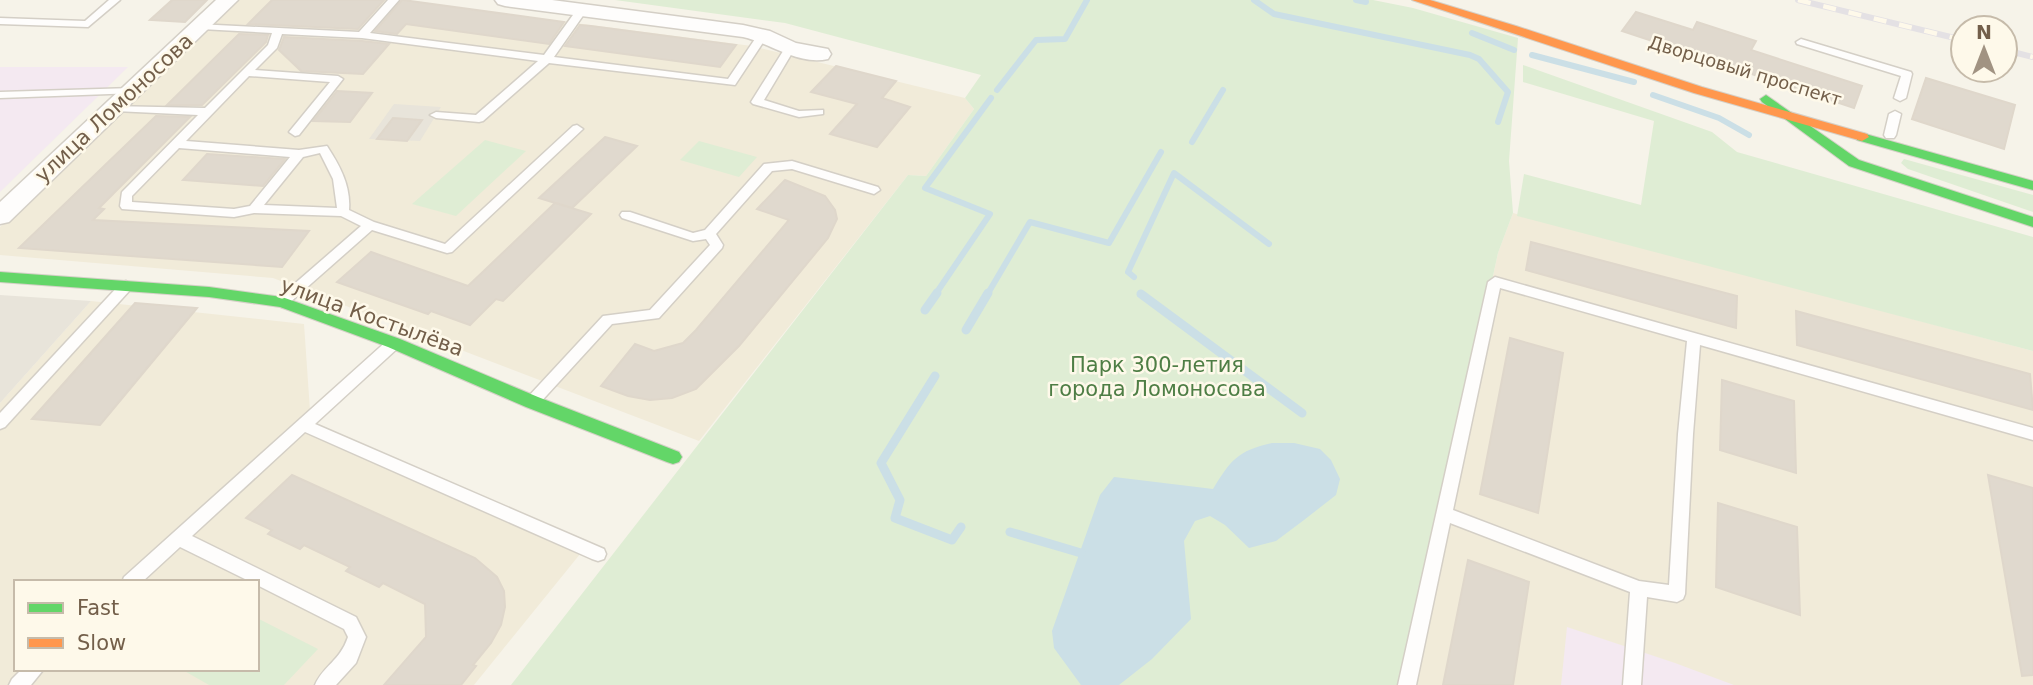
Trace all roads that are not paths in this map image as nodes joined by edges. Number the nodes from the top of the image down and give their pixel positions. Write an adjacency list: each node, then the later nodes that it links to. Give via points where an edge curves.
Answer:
1 (116, 0): 8 (lane, via 88,24)
2 (228, 0): 9 (street, улица Ломоносова)
3 (394, 0): 11 (lane)
4 (505, 0): 7 (street)
5 (1418, 0): 21 (main road, Дворцовый проспект)
6 (1446, 0): 21 (main road, Дворцовый проспект, via 1499,13)
7 (582, 10): 12 (street); 16 (lane)
8 (0, 21)
9 (201, 26): 10 (lane); 18 (street, улица Ломоносова)
10 (278, 31): 11 (lane); 17 (lane, via 273,46)
11 (362, 35): 16 (lane)
12 (763, 35): 14 (street); 16 (lane, via 731,83)
13 (1801, 42): 20 (lane, via 1907,74)
14 (790, 48): 15 (street); 24 (lane, via 757,102 799,114)
15 (820, 54)
16 (547, 59): 26 (lane, via 479,119)
17 (247, 73): 23 (lane); 30 (lane, via 338,79)
18 (133, 91): 19 (lane); 22 (street, улица Ломоносова)
19 (0, 95)
20 (1900, 98)
21 (1764, 104): 27 (main road, Дворцовый проспект); 28 (main road); 28 (main road)
22 (115, 108): 23 (lane); 42 (street, улица Ломоносова)
23 (208, 112): 32 (lane)
24 (819, 113)
25 (1895, 114): 31 (lane)
26 (436, 115)
27 (1832, 119): 28 (main road, via 1813,117); 31 (main road, Дворцовый проспект)
28 (1801, 123): 33 (main road, Дворцовый проспект); 38 (main road, via 1842,156 1870,170)
29 (577, 129): 44 (lane, via 447,249)
30 (295, 132)
31 (1890, 135): 35 (main road, Дворцовый проспект)
32 (177, 144): 34 (lane); 39 (lane, via 126,195 126,206 234,213)
33 (1907, 148): 36 (main road, Дворцовый проспект); 38 (main road, via 1889,156 1896,171)
34 (299, 153): 39 (lane); 40 (lane, via 323,149 345,196)
35 (2033, 177)
36 (2033, 186)
37 (874, 190): 45 (lane, via 792,165 768,167)
38 (1963, 200): 43 (main road)
39 (254, 209): 40 (lane)
40 (343, 212): 44 (lane)
41 (626, 215): 45 (lane, via 693,237)
42 (0, 216)
43 (2033, 222)
44 (370, 225): 48 (lane)
45 (709, 234): 51 (lane, via 717,246 653,314 608,320)
46 (0, 277): 47 (main road, улица Костылёва)
47 (126, 286): 48 (main road, улица Костылёва); 52 (lane)
48 (282, 302): 50 (main road, улица Костылёва)
49 (1694, 338): 54 (lane); 56 (lane, via 1495,282); 60 (lane, via 1686,404 1677,594)
50 (394, 343): 51 (main road, улица Костылёва); 53 (lane)
51 (532, 402): 55 (main road, улица Костылёва)
52 (0, 423)
53 (303, 425): 57 (lane); 58 (lane)
54 (2033, 435)
55 (673, 457)
56 (1446, 514): 60 (lane); 64 (lane)
57 (179, 538): 59 (lane); 63 (lane, via 350,623 357,637 350,657)
58 (598, 554)
59 (132, 580)
60 (1639, 587): 65 (lane)
61 (33, 671): 62 (lane)
62 (18, 685)
63 (324, 685)
64 (1406, 685)
65 (1632, 685)

